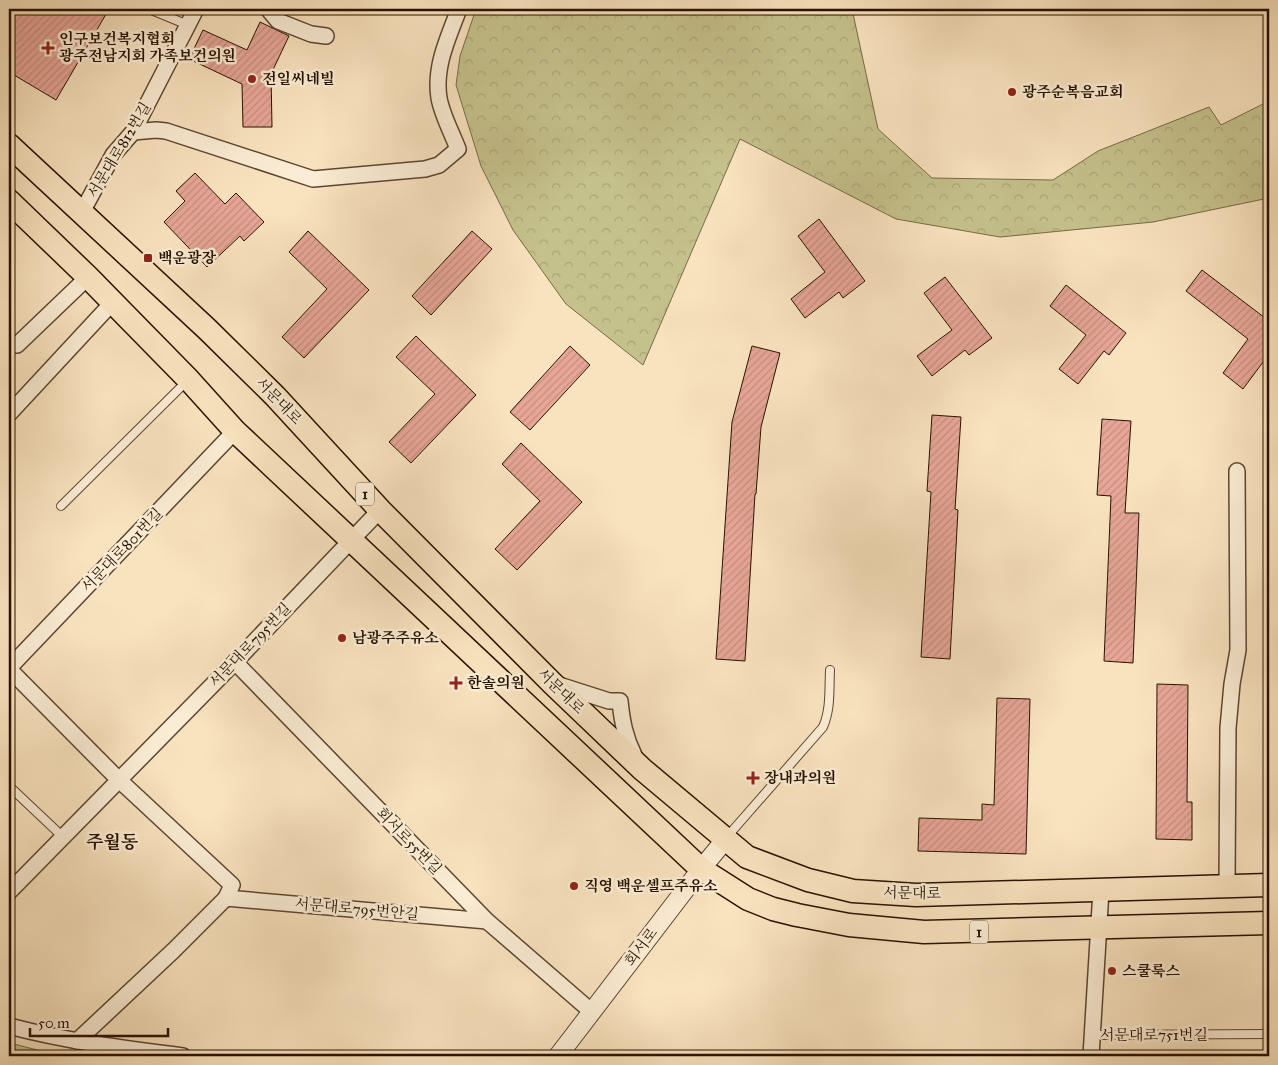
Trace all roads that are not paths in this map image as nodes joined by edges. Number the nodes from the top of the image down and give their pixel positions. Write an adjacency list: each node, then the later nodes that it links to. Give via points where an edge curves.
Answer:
1 (149, 9): 5 (lane)
2 (196, 9): 5 (street, 서문대로812번길)
3 (268, 9): 6 (street, via 278,21 311,34)
4 (459, 9): 7 (street, via 441,58 438,79 439,100 458,149 439,165 313,179 166,131)
5 (188, 25): 7 (street, 서문대로812번길)
6 (326, 36)
7 (133, 132): 10 (street, 서문대로812번길, via 113,155)
8 (9, 145): 10 (main road, 서문대로 / 1)
9 (9, 201): 11 (main road, 1)
10 (82, 212): 19 (main road, 서문대로 / 1, via 275,396)
11 (88, 277): 12 (main road, 1); 13 (street, via 17,345)
12 (113, 302): 14 (main road, 1); 15 (street)
13 (9, 343)
14 (189, 380): 16 (main road, 1); 18 (lane)
15 (9, 414)
16 (235, 431): 20 (main road, 1); 22 (street, 서문대로801번길)
17 (1237, 472): 32 (street, via 1238,650 1228,728)
18 (61, 506)
19 (380, 510): 20 (street, 서문대로795번길); 24 (main road, 서문대로 / 1)
20 (350, 540): 21 (street, 서문대로795번길); 30 (main road, 1)
21 (235, 662): 26 (street, 서문대로795번길); 36 (street, 회서로55번길)
22 (9, 668): 26 (street, 서문대로801번길)
23 (830, 670): 29 (lane, via 828,712 823,727)
24 (552, 683): 25 (main road, 서문대로 / 1); 25 (street, via 609,701 620,701 626,740)
25 (642, 769): 29 (main road, 서문대로 / 1)
26 (118, 779): 28 (street, 서문대로795번길); 35 (street, via 232,885)
27 (9, 786): 28 (lane)
28 (63, 837): 34 (street, 서문대로795번길)
29 (725, 840): 30 (street, 회서로); 33 (main road, 서문대로 / 1, via 747,857 808,880 853,891 916,895)
30 (700, 869): 38 (main road, 1, via 748,899 773,909 849,925 924,932); 39 (street, 회서로)
31 (1269, 885): 32 (main road, 서문대로 / 1)
32 (1227, 886): 33 (main road, 서문대로 / 1)
33 (1101, 890): 38 (street, 서문대로751번길)
34 (9, 891)
35 (226, 898): 36 (street, 서문대로795번안길); 43 (street)
36 (487, 921): 39 (street, 회서로55번길)
37 (1269, 923): 38 (main road, 1)
38 (1098, 928): 42 (street, 서문대로751번길)
39 (592, 1012): 45 (street, 회서로)
40 (9, 1026): 43 (street)
41 (1269, 1034): 42 (lane, 서문대로751번길)
42 (1093, 1035): 46 (street)
43 (77, 1041): 44 (street)
44 (183, 1056)
45 (558, 1056)
46 (1091, 1056)

